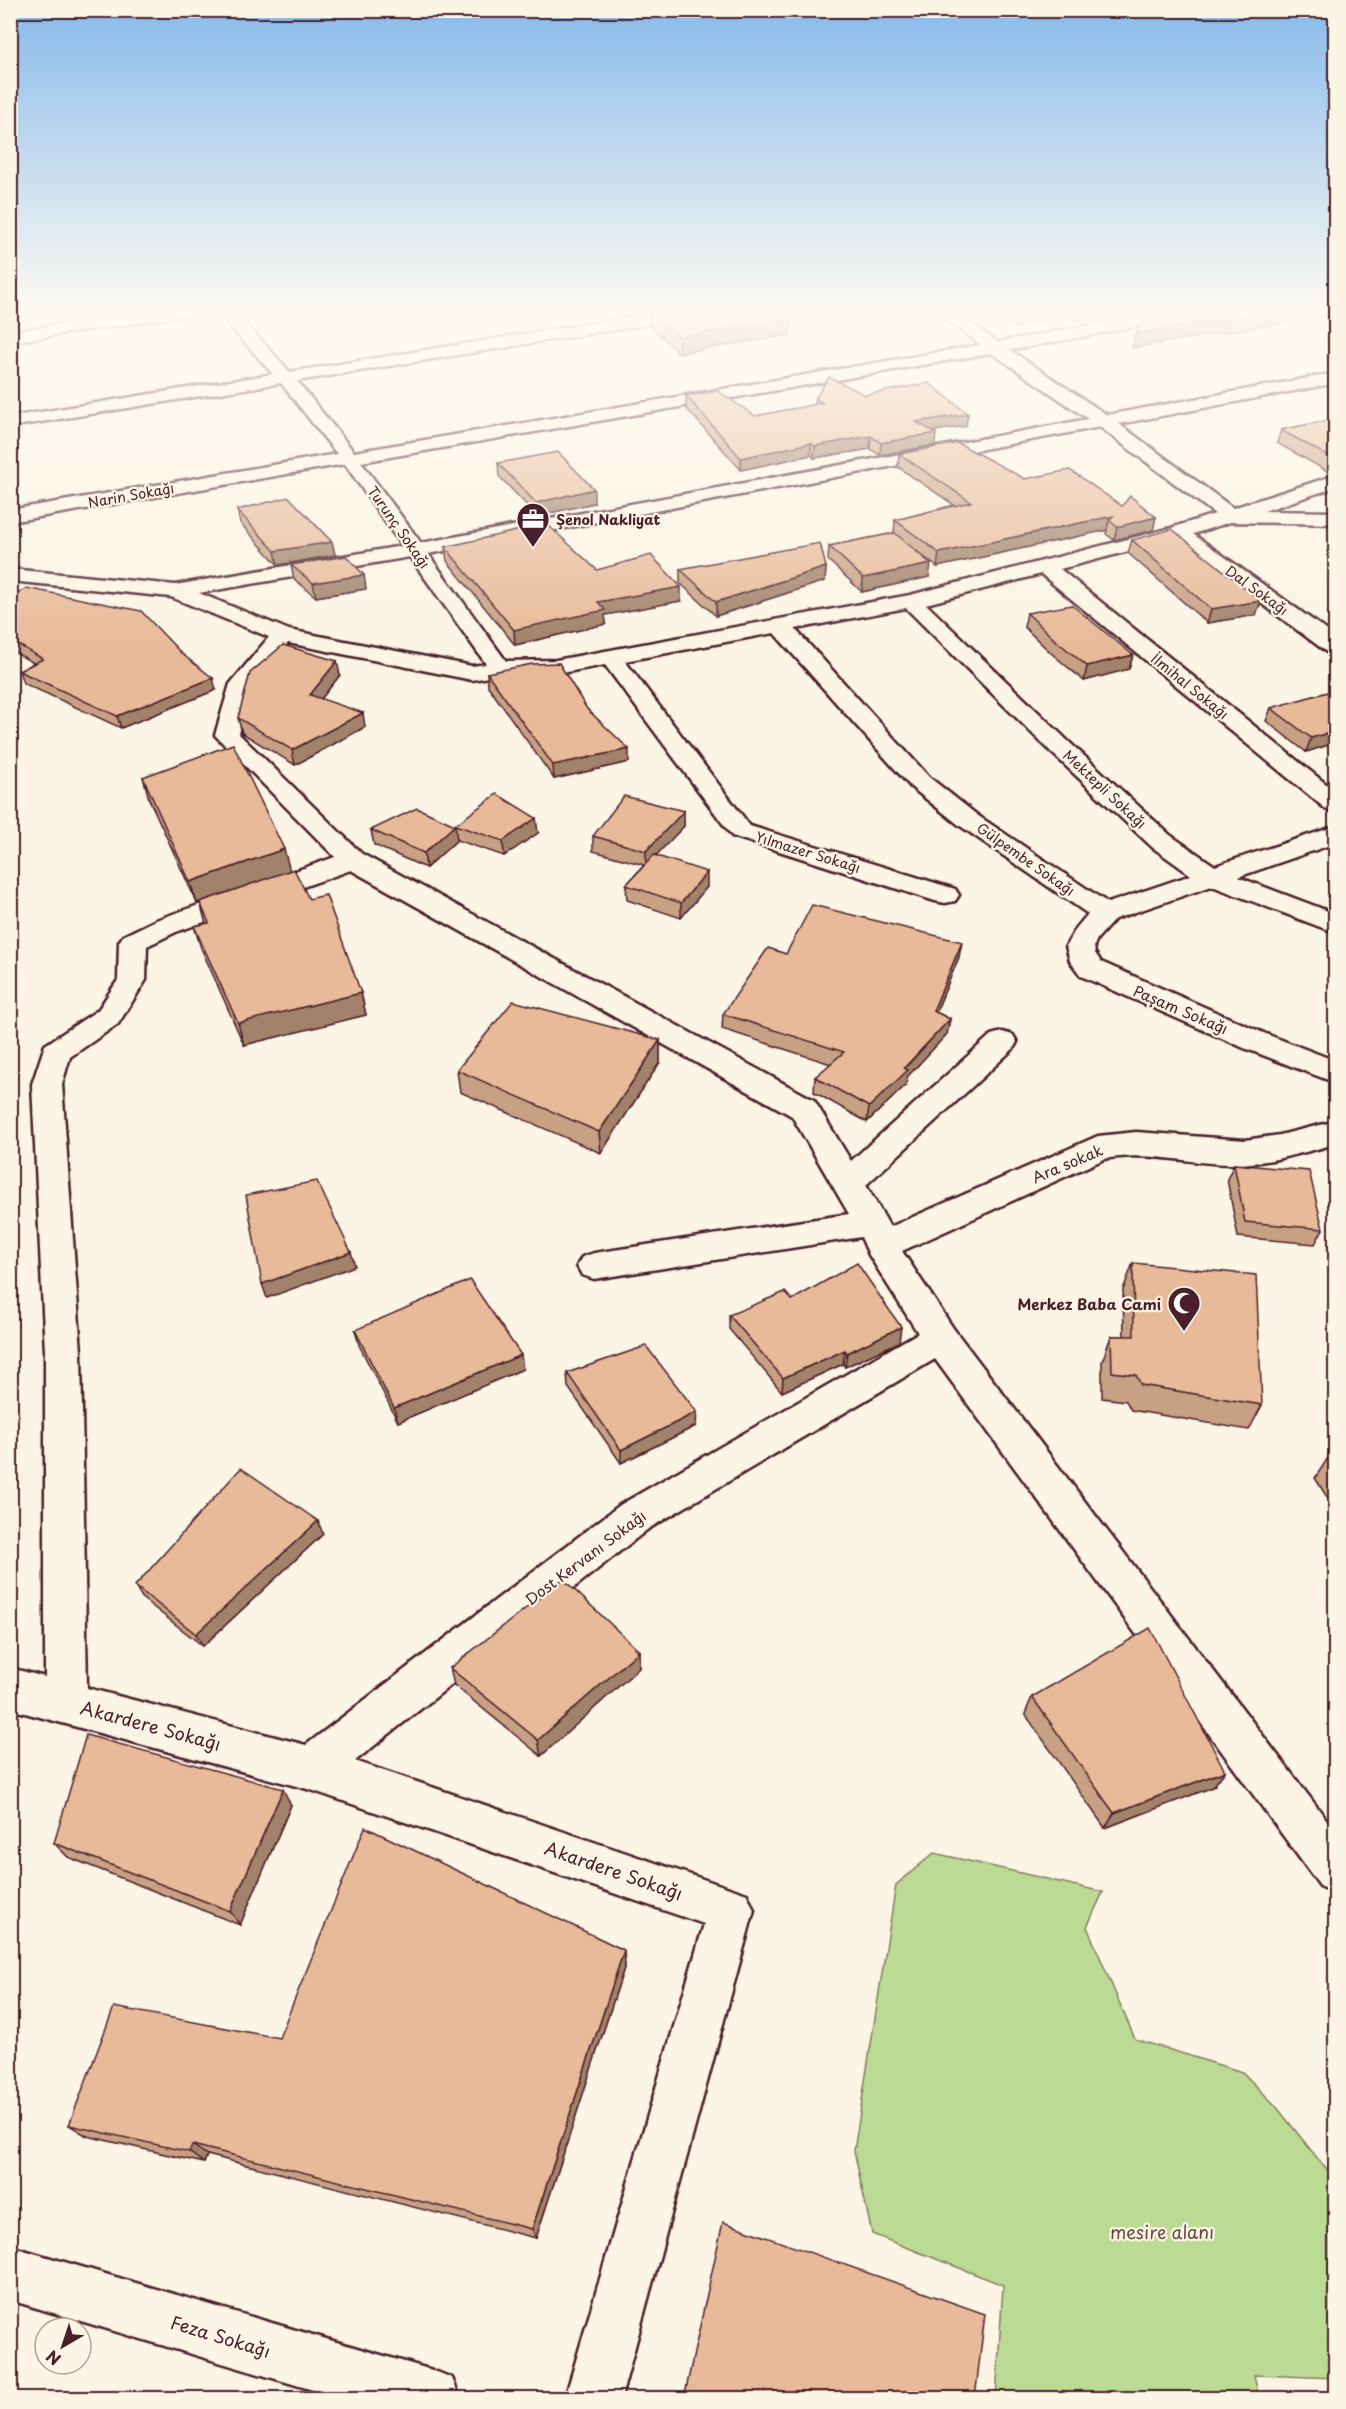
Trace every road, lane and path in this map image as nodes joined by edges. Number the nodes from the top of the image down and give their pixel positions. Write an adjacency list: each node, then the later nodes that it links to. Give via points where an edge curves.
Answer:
1 (320, 420): 6 (street, Turunç Sokağı)
2 (560, 420): 6 (street, Narin Sokağı)
3 (1102, 420): 5 (street)
4 (1119, 420): 5 (street)
5 (1106, 423): 9 (street); 12 (street)
6 (348, 456): 8 (street, Narin Sokağı); 12 (street, Turunç Sokağı)
7 (1335, 481): 9 (street)
8 (10, 516)
9 (1231, 516): 10 (street); 11 (street)
10 (1335, 518)
11 (1178, 532): 13 (street); 19 (street, Dal Sokağı)
12 (415, 550): 15 (street); 21 (street, Turunç Sokağı)
13 (1044, 566): 16 (street); 22 (street, İlmihal Sokağı)
14 (10, 575): 15 (street)
15 (175, 591): 18 (street)
16 (911, 601): 17 (street); 25 (street, Mektepli Sokağı, via 1161,841)
17 (780, 627): 20 (street); 27 (street, Gülpembe Sokağı, via 920,782 968,820)
18 (283, 635): 21 (street, via 472,673); 24 (street, via 241,684 227,735)
19 (1335, 648)
20 (611, 657): 21 (street, via 556,667); 26 (street, Yılmazer Sokağı, via 741,831)
21 (500, 668)
22 (1335, 805)
23 (1335, 834): 25 (street)
24 (353, 860): 32 (street, via 803,1108); 37 (street, via 166,926 133,942 132,980 108,1017 56,1052 47,1084 63,1352)
25 (1214, 877): 27 (street); 28 (street, Mektepli Sokağı)
26 (945, 895)
27 (1105, 914): 30 (street, Paşam Sokağı, via 1082,939 1079,950 1091,969)
28 (1335, 924)
29 (1002, 1042): 32 (street)
30 (1335, 1073)
31 (1335, 1132): 33 (street, Ara sokak, via 1244,1152 1121,1142)
32 (848, 1183): 33 (street)
33 (876, 1235): 34 (street, Ara sokak); 35 (street)
34 (594, 1266)
35 (940, 1338): 38 (street, Dost Kervanı Sokağı, via 634,1517); 39 (street)
36 (10, 1688): 37 (street, Akardere Sokağı)
37 (66, 1702): 38 (street, Akardere Sokağı)
38 (311, 1768): 42 (street, Akardere Sokağı, via 731,1910)
39 (1335, 1868)
40 (10, 2273): 41 (street, Feza Sokağı)
41 (432, 2398)
42 (593, 2398)

